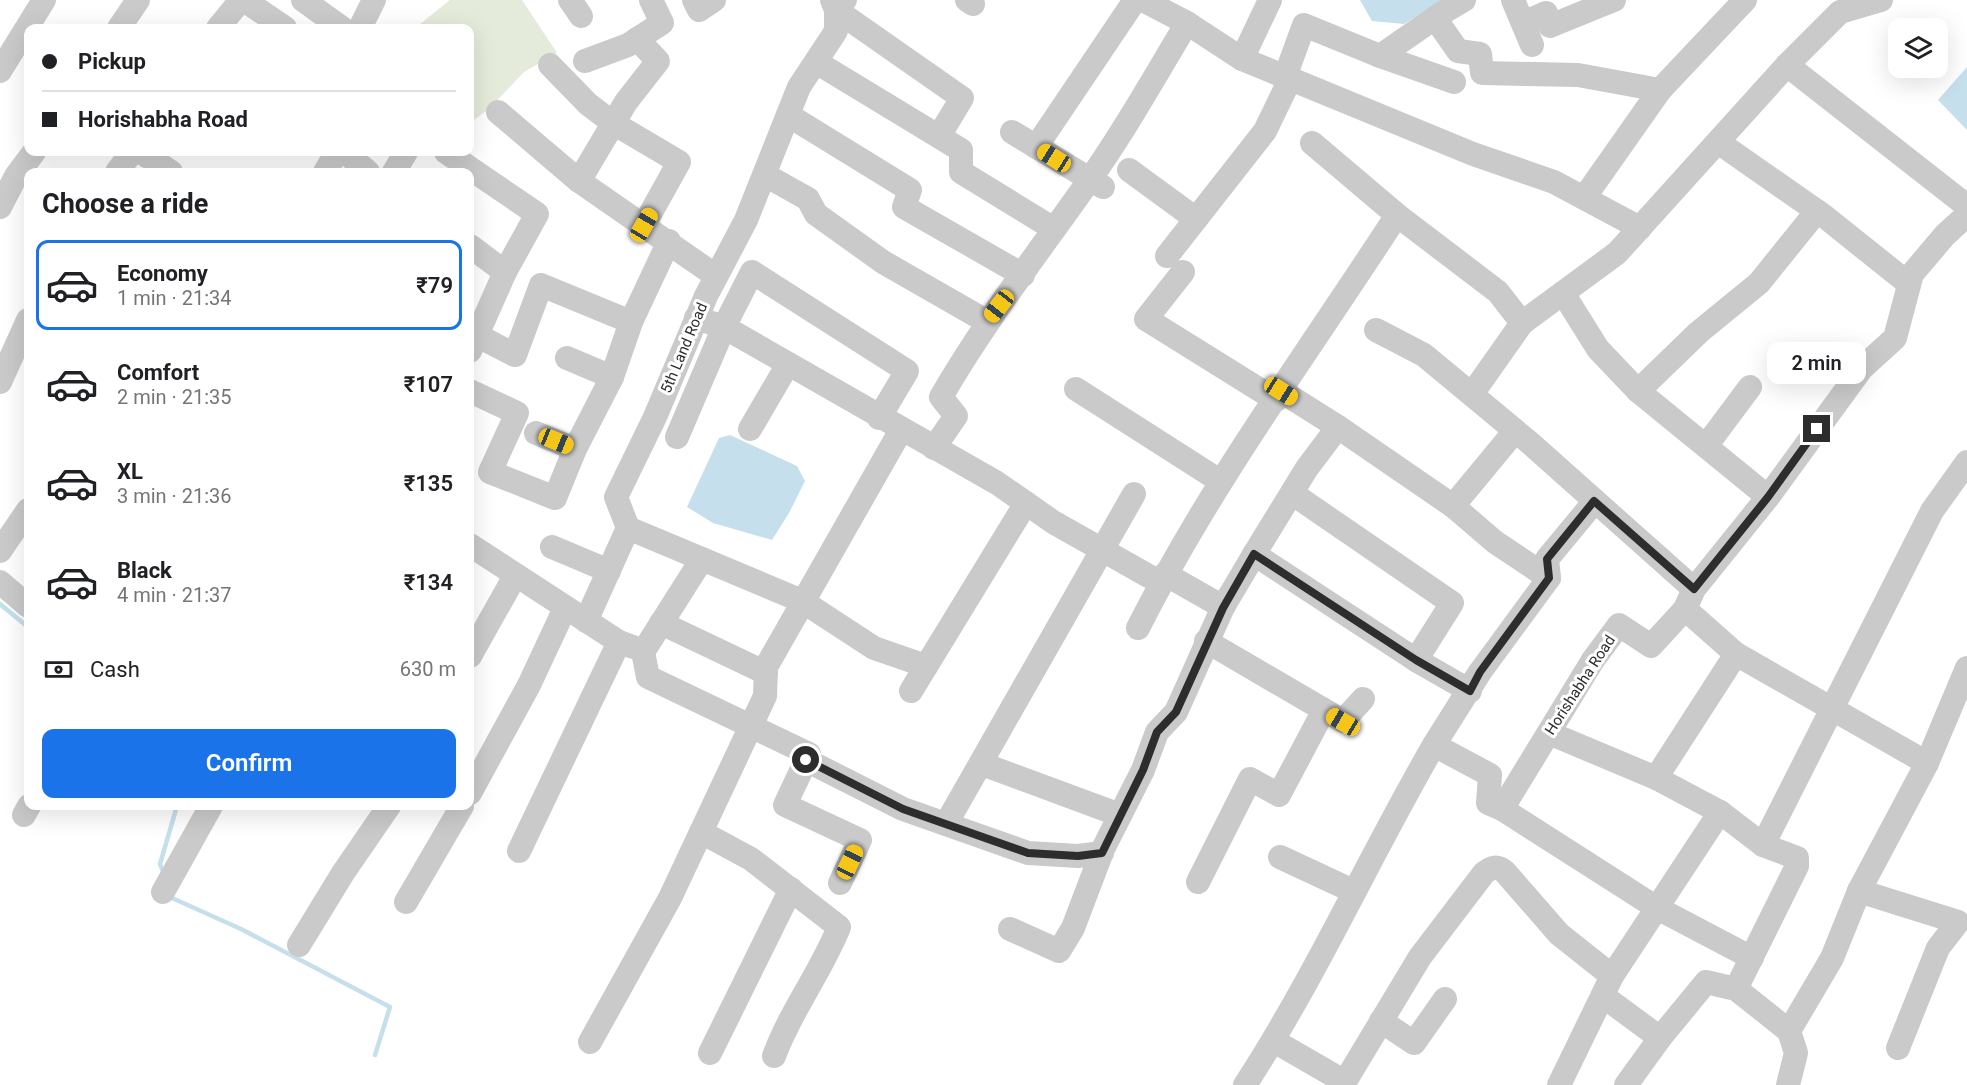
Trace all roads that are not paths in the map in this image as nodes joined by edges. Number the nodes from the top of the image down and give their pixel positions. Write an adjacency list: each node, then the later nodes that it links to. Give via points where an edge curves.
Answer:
1 (44, 0): 20 (street)
2 (138, 0): 21 (street)
3 (243, 0): 22 (street); 23 (street)
4 (303, 0): 24 (street)
5 (374, 0): 25 (street)
6 (651, 0): 27 (street, via 662,23)
7 (694, 0): 8 (street, via 699,10)
8 (714, 0)
9 (1135, 0): 45 (street)
10 (1143, 0): 19 (street)
11 (1270, 0): 29 (street)
12 (1464, 0): 18 (street)
13 (1513, 0): 14 (street, via 1528,34 1546,14 1550,26)
14 (1614, 0)
15 (1745, 0): 37 (street)
16 (1881, 0): 33 (street, via 1840,12)
17 (838, 3): 31 (street, 5th Land Road, via 836,31); 42 (street, via 962,98)
18 (1435, 18): 28 (street); 37 (street, via 1458,51 1480,54 1482,73 1578,75)
19 (1187, 23): 29 (street); 57 (street)
20 (29, 24)
21 (122, 24)
22 (222, 24)
23 (279, 24)
24 (336, 24)
25 (362, 24)
26 (24, 32): 34 (street)
27 (637, 39): 30 (street); 40 (street, via 658,61)
28 (1380, 56): 35 (street, via 1304,25); 36 (street)
29 (1242, 58): 35 (street)
30 (585, 61)
31 (816, 62): 39 (street, 5th Land Road, via 798,87); 42 (street)
32 (550, 65): 40 (street)
33 (1787, 65): 43 (street); 59 (street)
34 (0, 71)
35 (1288, 78): 58 (street, via 1473,154 1554,182); 64 (street, via 1265,131)
36 (1454, 82)
37 (1660, 90): 58 (street)
38 (498, 112): 56 (street)
39 (788, 115): 54 (street, 5th Land Road); 71 (street, via 910,190 904,207)
40 (613, 123): 56 (street); 65 (street, via 679,162)
41 (1012, 132): 45 (street)
42 (939, 136): 67 (street, via 961,150 961,172)
43 (1718, 142): 61 (street); 66 (street)
44 (1312, 143): 62 (street)
45 (1036, 147): 57 (street)
46 (147, 156): 49 (street)
47 (350, 156): 50 (street)
48 (452, 156): 51 (street)
49 (165, 168)
50 (363, 168)
51 (469, 168)
52 (1129, 170): 64 (street)
53 (474, 171): 70 (street, via 537,214)
54 (765, 175): 72 (street, 5th Land Road); 76 (street, via 808,199 816,214 883,262)
55 (22, 180): 60 (street)
56 (579, 181): 65 (street)
57 (1097, 184): 67 (street)
58 (1584, 198): 66 (street)
59 (1967, 206)
60 (0, 207)
61 (1817, 211): 73 (street); 89 (street, via 1759,283 1699,332)
62 (1397, 214): 78 (street, via 1498,292); 92 (street)
63 (1967, 215): 73 (street, Horishabha Road, via 1912,274)
64 (1196, 219): 92 (street, via 1146,319)
65 (644, 225): 68 (street)
66 (1640, 228): 74 (street, via 1617,253)
67 (1053, 230): 71 (street)
68 (669, 241): 72 (street); 77 (street)
69 (474, 249): 70 (street)
70 (505, 272): 82 (street)
71 (1023, 274): 76 (street)
72 (716, 276): 75 (street, 5th Land Road)
73 (1909, 284): 107 (street, Horishabha Road, via 1895,338 1862,368)
74 (1563, 293): 78 (street); 89 (street, via 1598,349)
75 (696, 318): 79 (street); 112 (street, 5th Land Road, via 616,497)
76 (986, 321): 101 (street, via 941,397 956,416)
77 (631, 322): 82 (street, via 541,285 515,355); 85 (street)
78 (1522, 323): 91 (street)
79 (724, 327): 84 (street); 93 (street, via 752,272 907,371); 99 (street)
80 (24, 329): 86 (street)
81 (1376, 330): 91 (street, via 1424,355)
82 (474, 343)
83 (567, 358): 85 (street)
84 (788, 364): 93 (street); 95 (street)
85 (612, 377): 102 (street)
86 (0, 382)
87 (1749, 387): 100 (street)
88 (1076, 389): 104 (street)
89 (1638, 391): 100 (street)
90 (474, 393): 102 (street, via 517,413 490,472 555,498)
91 (1472, 394): 97 (street)
92 (1278, 395): 94 (street); 104 (street)
93 (879, 418): 96 (street)
94 (1338, 427): 106 (street); 110 (street)
95 (750, 429)
96 (901, 430): 101 (street); 125 (street)
97 (1515, 431): 108 (street); 110 (street)
98 (536, 433): 102 (street)
99 (677, 437)
100 (1706, 446): 107 (street)
101 (934, 448): 109 (street)
102 (575, 449)
103 (1967, 462): 144 (street, via 1932,511)
104 (1221, 482): 122 (street)
105 (1134, 494): 115 (street)
106 (1293, 494): 117 (street); 137 (street, via 1452,603)
107 (1768, 497): 124 (street, Horishabha Road)
108 (1594, 501): 121 (street, via 1547,559); 124 (street)
109 (1026, 504): 115 (street); 138 (street)
110 (1453, 506): 121 (street, via 1495,542)
111 (24, 516): 116 (street)
112 (628, 528): 118 (street); 119 (street)
113 (552, 547): 119 (street)
114 (474, 549): 120 (street)
115 (1100, 549): 122 (street); 151 (street)
116 (0, 551)
117 (1254, 554): 128 (street); 137 (street)
118 (702, 559): 125 (street); 130 (street)
119 (609, 571): 129 (street)
120 (515, 576): 127 (street); 134 (street)
121 (1549, 578): 142 (street)
122 (1163, 579): 128 (street); 131 (street)
123 (0, 582): 126 (street)
124 (1689, 599): 136 (street); 147 (street, Horishabha Road, via 1651,646 1618,625)
125 (802, 601): 138 (street, via 874,648); 140 (street)
126 (24, 603)
127 (565, 608): 129 (street); 153 (street, via 529,685)
128 (1223, 608): 132 (street)
129 (586, 621): 133 (street)
130 (661, 623): 135 (street); 140 (street)
131 (1138, 628)
132 (1206, 641): 145 (street); 159 (street, via 1176,712 1157,732)
133 (619, 642): 135 (street); 163 (street)
134 (474, 649)
135 (643, 652): 146 (street, via 648,677)
136 (1736, 654): 144 (street); 152 (street)
137 (1416, 660): 142 (street)
138 (926, 666): 141 (street)
139 (1967, 668): 150 (street)
140 (766, 673): 146 (street, via 765,696)
141 (911, 691)
142 (1470, 691): 148 (street)
143 (1363, 699): 145 (street, via 1343,722)
144 (1833, 709): 150 (street); 162 (street)
145 (1324, 710): 166 (street, via 1279,795 1250,779)
146 (751, 726): 149 (street, via 809,753); 161 (street)
147 (1549, 733): 152 (street); 154 (street, Horishabha Road)
148 (1434, 744): 154 (street, via 1490,775 1488,803); 169 (street)
149 (806, 760): 160 (street, via 903,809); 167 (street, via 785,805 860,840)
150 (1927, 763): 170 (street)
151 (982, 764): 159 (street); 160 (street)
152 (1656, 778): 158 (street)
153 (474, 786)
154 (1502, 809): 173 (street)
155 (209, 810): 171 (street)
156 (386, 810): 176 (street)
157 (460, 810): 172 (street)
158 (1720, 812): 162 (street); 173 (street)
159 (1120, 816): 164 (street)
160 (946, 824): 164 (street, via 1028,853)
161 (701, 832): 168 (street, via 751,859); 185 (street, via 670,898)
162 (1763, 845): 177 (street, via 1797,858 1797,866)
163 (519, 851)
164 (1102, 853): 175 (street, via 1073,928 1059,951)
165 (1280, 857): 169 (street)
166 (1198, 882)
167 (840, 883)
168 (790, 890): 187 (street); 188 (street, via 839,927 827,959 784,1029)
169 (1353, 891): 184 (street)
170 (1859, 891): 174 (street); 182 (street, via 1832,958)
171 (163, 892)
172 (406, 902)
173 (1657, 908): 177 (street); 178 (street)
174 (1964, 917): 186 (street, via 1938,948)
175 (1010, 928)
176 (299, 945)
177 (1752, 958): 179 (street)
178 (1608, 986): 181 (street, via 1505,872 1492,867 1420,957); 183 (street); 191 (street)
179 (1736, 989): 182 (street); 183 (street, via 1706,982)
180 (1445, 999): 181 (street, via 1414,1043)
181 (1381, 1021): 189 (street)
182 (1789, 1031): 193 (street, via 1796,1053)
183 (1660, 1038): 192 (street)
184 (1274, 1041): 189 (street); 190 (street)
185 (590, 1042)
186 (1898, 1048)
187 (710, 1053)
188 (774, 1056)
189 (1344, 1084)
190 (1245, 1085)
191 (1559, 1085)
192 (1626, 1085)
193 (1788, 1085)

